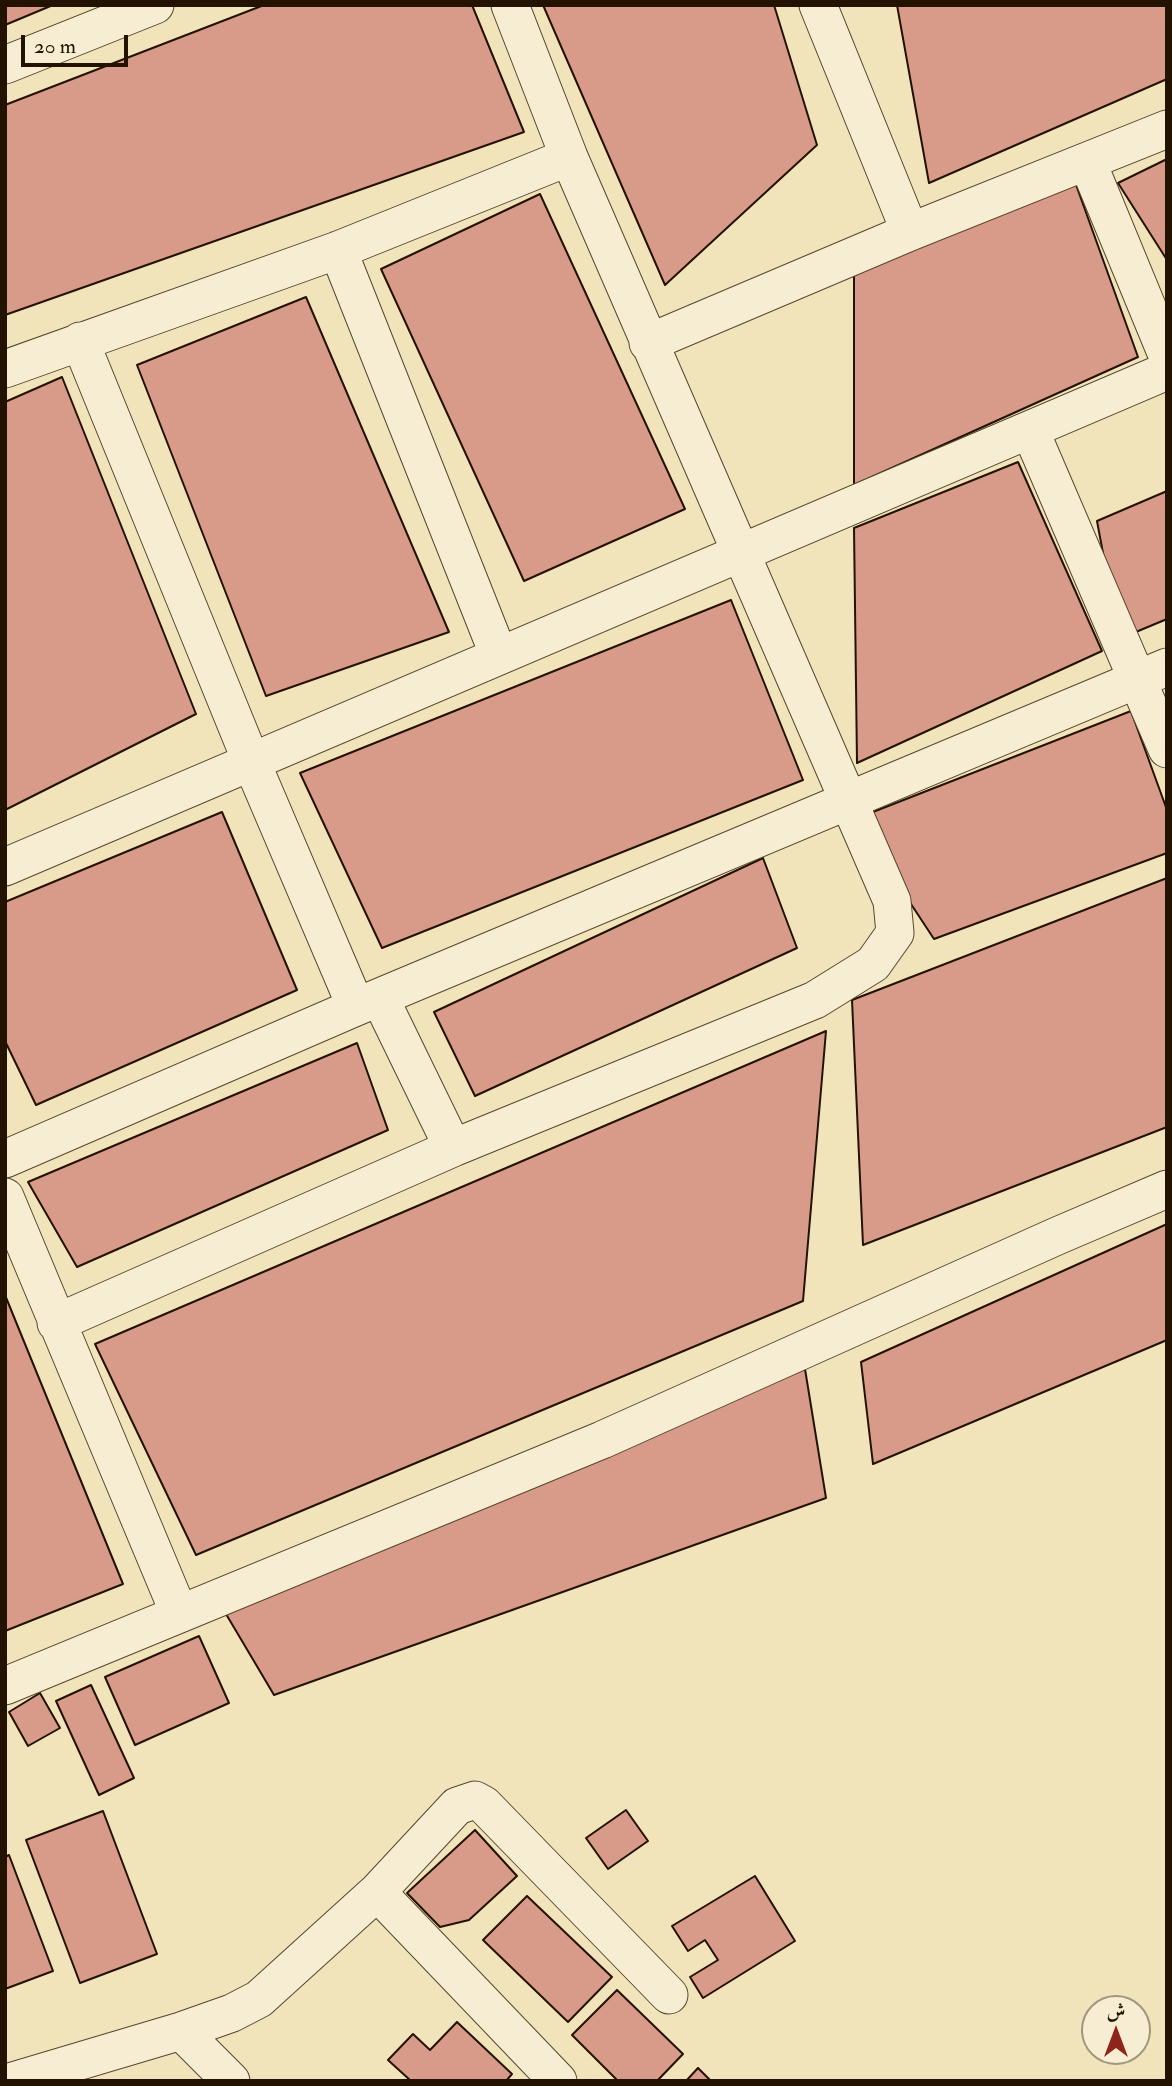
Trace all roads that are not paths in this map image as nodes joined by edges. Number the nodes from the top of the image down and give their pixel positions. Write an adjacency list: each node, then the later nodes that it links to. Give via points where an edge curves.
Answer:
1 (155, 5): 4 (street)
2 (510, 5): 6 (street)
3 (817, 5): 8 (street)
4 (5, 65)
5 (1167, 129): 7 (street)
6 (569, 157): 9 (street); 11 (street)
7 (1087, 160): 8 (street); 12 (street)
8 (910, 232): 11 (street)
9 (338, 250): 10 (street); 17 (street)
10 (80, 341): 13 (street); 20 (street)
11 (648, 343): 16 (street)
12 (1167, 355)
13 (5, 369)
14 (1167, 371): 15 (street)
15 (1030, 430): 16 (street); 18 (street)
16 (740, 552): 17 (street); 21 (street)
17 (499, 656): 20 (street)
18 (1152, 674): 19 (street); 21 (street)
19 (1167, 749)
20 (251, 761): 22 (street); 23 (street)
21 (848, 802): 23 (street); 24 (street, via 892,901 895,933 873,964 815,1000)
22 (5, 867)
23 (368, 1003): 24 (street); 25 (street)
24 (453, 1148): 28 (street)
25 (5, 1159)
26 (1167, 1189): 29 (street, via 602,1440)
27 (5, 1196): 28 (street)
28 (56, 1323): 29 (street)
29 (179, 1613): 30 (street)
30 (5, 1686)
31 (377, 1892): 32 (street, via 457,1806 475,1800 484,1804); 33 (street, via 259,1999); 36 (street)
32 (669, 1995)
33 (181, 2031): 34 (street); 35 (street)
34 (13, 2081)
35 (231, 2081)
36 (558, 2081)

